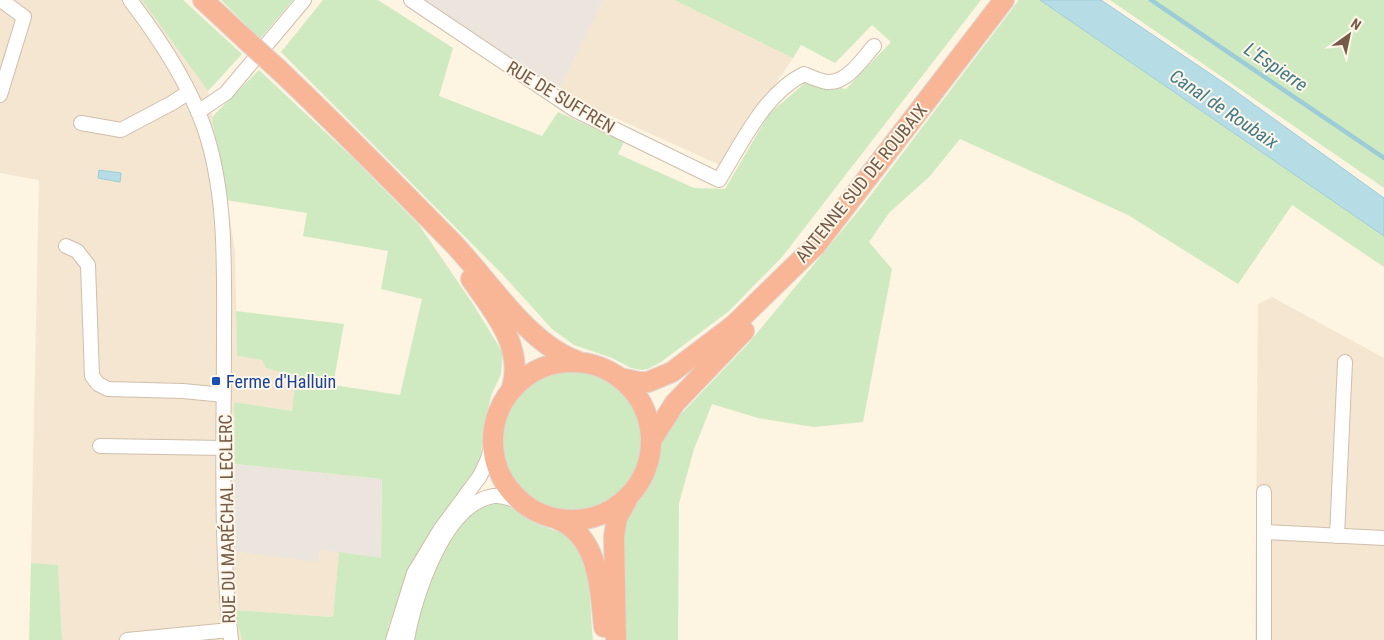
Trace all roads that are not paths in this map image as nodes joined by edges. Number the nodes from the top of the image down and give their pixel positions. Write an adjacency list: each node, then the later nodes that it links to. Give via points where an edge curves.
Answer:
1 (1, 0): 9 (street, via 24,17)
2 (130, 0): 8 (street, RUE DU MARÉCHAL LECLERC)
3 (203, 0): 12 (highway, bridge, via 378,165)
4 (304, 0): 10 (street, via 226,93)
5 (411, 0): 7 (street, RUE DE SUFFREN, via 575,110 719,180 750,129 787,83 804,74 828,82 838,80)
6 (1004, 0): 13 (highway, ANTENNE SUD DE ROUBAIX)
7 (874, 46)
8 (189, 92): 10 (street, RUE DU MARÉCHAL LECLERC); 11 (street, via 121,130)
9 (0, 94)
10 (198, 112): 19 (street, RUE DU MARÉCHAL LECLERC, via 212,160 222,219)
11 (81, 123)
12 (424, 214): 15 (highway, via 536,336 556,352); 18 (highway, via 505,331 516,361)
13 (816, 245): 17 (highway, ANTENNE SUD DE ROUBAIX, via 734,325 672,372 648,382); 21 (highway, via 782,290 674,403)
14 (66, 246): 19 (street, via 77,251 88,265 92,376 98,384 126,391 176,390)
15 (579, 362): 17 (highway, via 598,366); 18 (highway, via 542,367)
16 (1345, 362): 29 (street)
17 (620, 378): 21 (highway, via 643,405)
18 (512, 388): 20 (highway, via 499,409)
19 (224, 396): 23 (street, RUE DU MARÉCHAL LECLERC)
20 (493, 439): 26 (highway, via 494,458 500,475); 33 (street, via 485,468 414,573)
21 (652, 439): 25 (highway, via 647,469)
22 (100, 446): 23 (street)
23 (224, 448): 31 (street, RUE DU MARÉCHAL LECLERC)
24 (1264, 492): 28 (street)
25 (630, 495): 27 (highway, via 616,507 594,517); 36 (highway, via 617,518 615,531)
26 (523, 503): 27 (highway); 34 (street, via 494,496 475,504 458,520 436,552 423,580)
27 (557, 519): 35 (highway, via 576,530 590,550)
28 (1264, 532): 29 (street); 37 (street)
29 (1337, 536): 30 (street)
30 (1384, 538)
31 (231, 635): 32 (street)
32 (127, 640)
33 (393, 640)
34 (407, 640)
35 (605, 640)
36 (616, 640)
37 (1264, 640)

